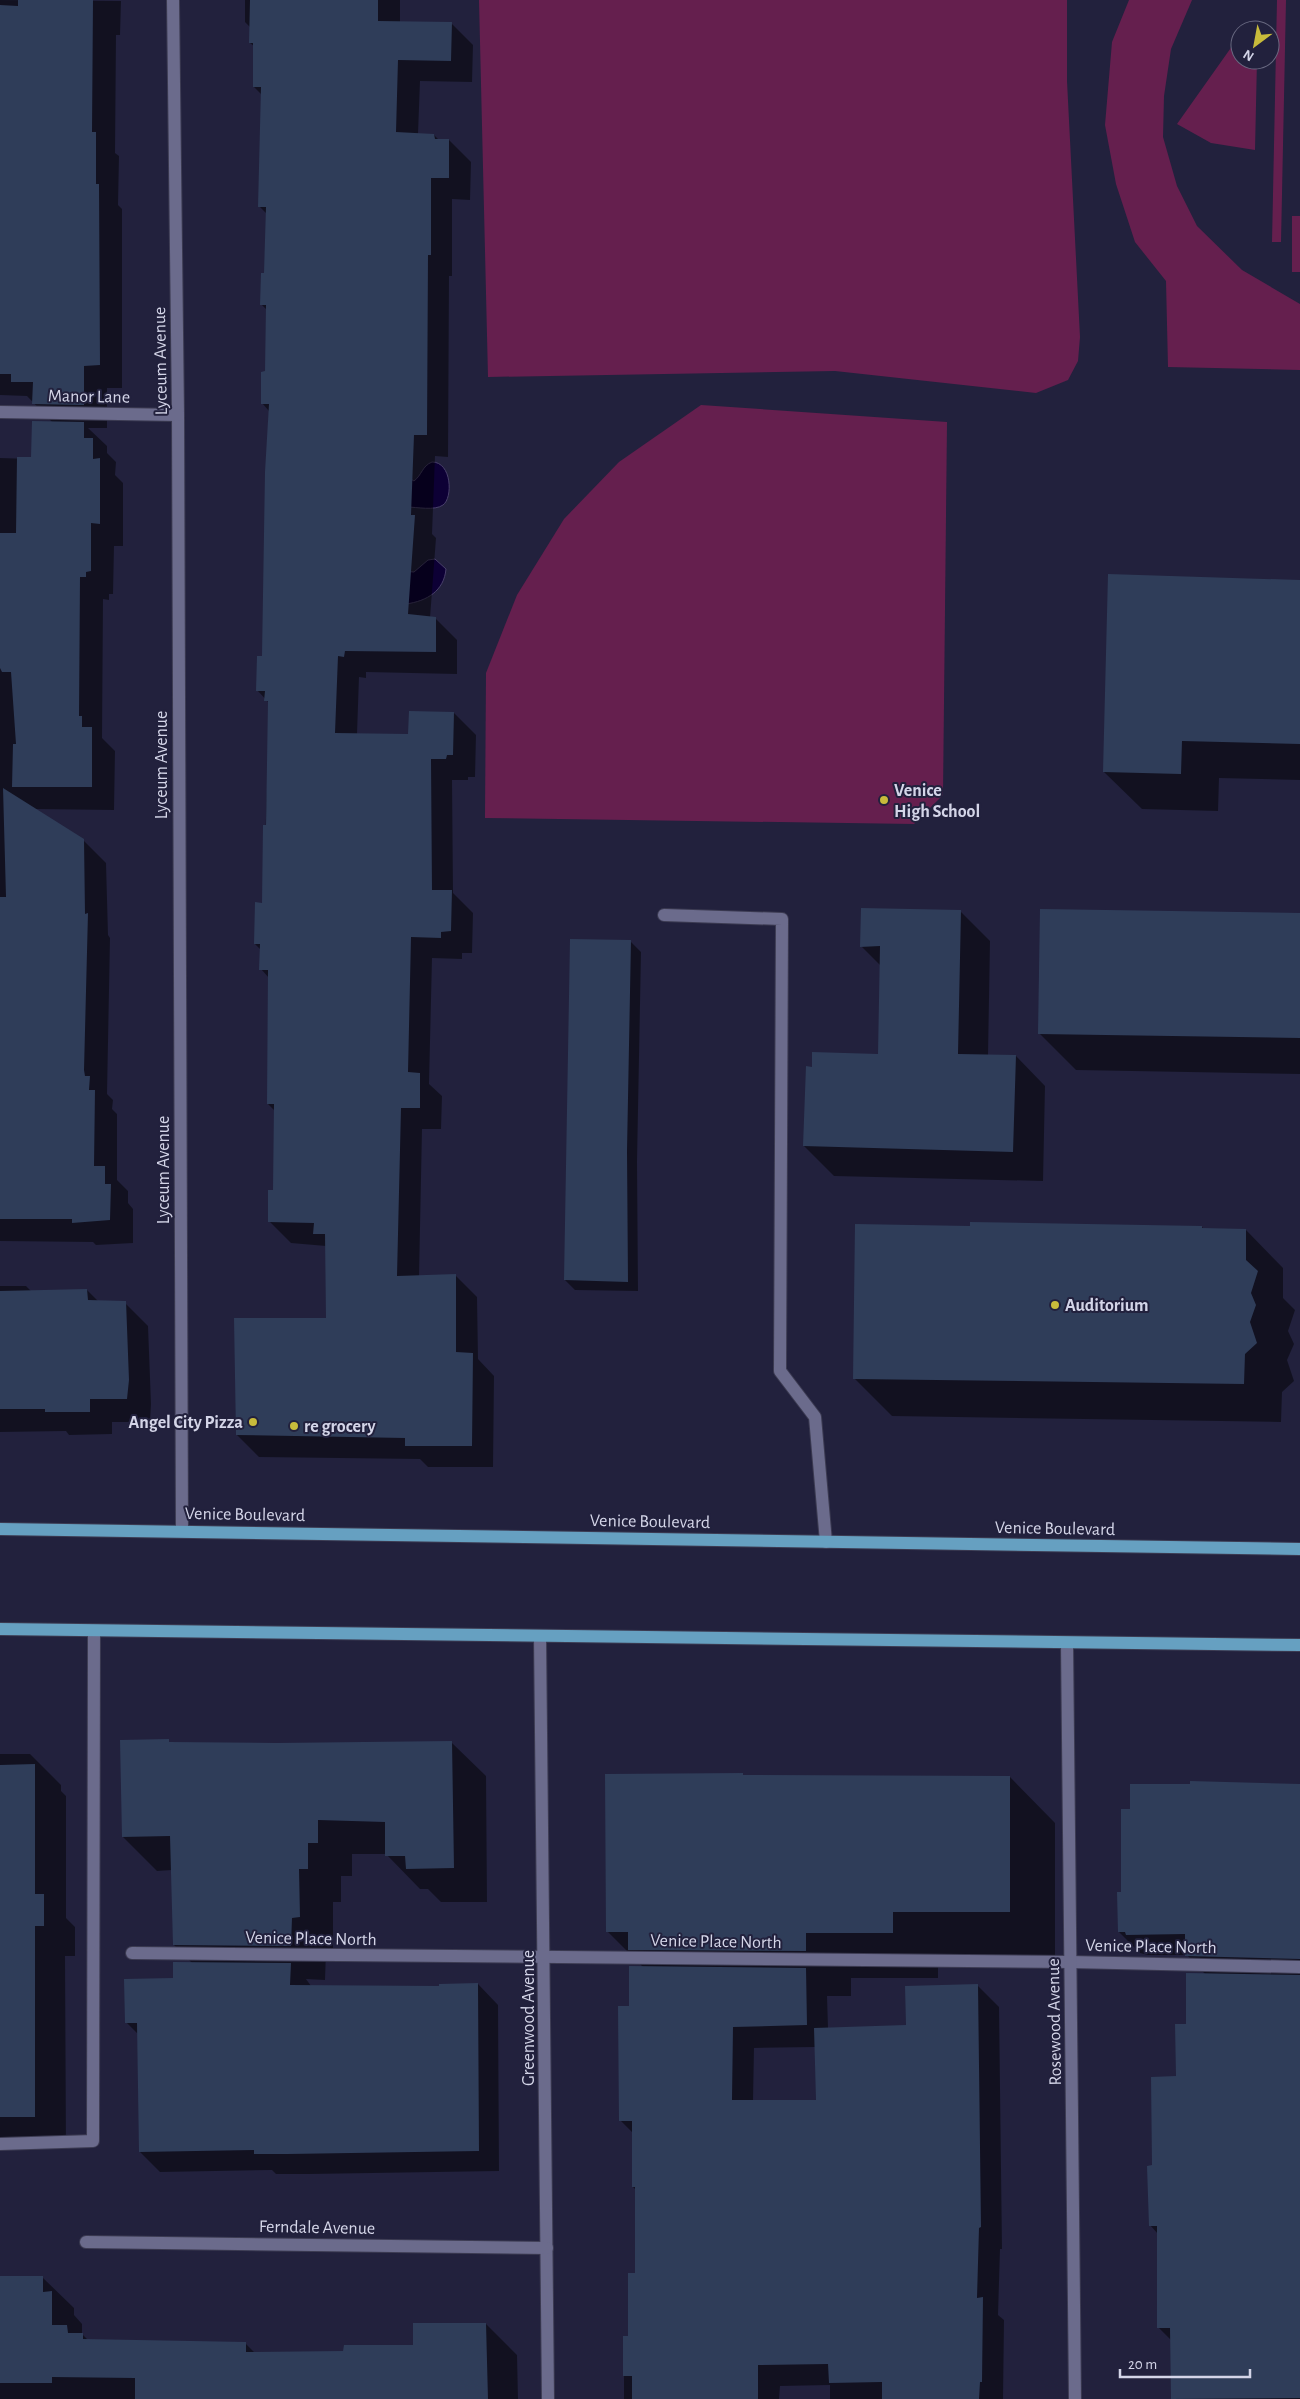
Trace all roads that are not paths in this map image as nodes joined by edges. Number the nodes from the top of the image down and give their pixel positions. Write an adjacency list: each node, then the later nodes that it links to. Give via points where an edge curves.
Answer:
1 (173, 0): 3 (street, Lyceum Avenue)
2 (0, 412): 3 (street, Manor Lane)
3 (178, 415): 6 (street, Lyceum Avenue)
4 (664, 915): 7 (street, via 782,919 780,1371 815,1417)
5 (0, 1529): 6 (main road, Venice Boulevard)
6 (182, 1531): 7 (main road, Venice Boulevard)
7 (826, 1542): 8 (main road, Venice Boulevard)
8 (1300, 1549)
9 (0, 1629): 10 (main road)
10 (94, 1630): 11 (main road); 18 (street, via 93,2141)
11 (540, 1637): 12 (main road); 15 (street, Greenwood Avenue)
12 (1067, 1644): 13 (main road); 16 (street, Rosewood Avenue)
13 (1300, 1645)
14 (132, 1953): 15 (street, Venice Place North)
15 (545, 1957): 16 (street, Venice Place North); 20 (street, Greenwood Avenue)
16 (1071, 1962): 17 (street, Venice Place North); 22 (street, Rosewood Avenue)
17 (1300, 1967)
18 (0, 2144)
19 (86, 2242): 20 (street, Ferndale Avenue)
20 (547, 2248): 21 (street, Greenwood Avenue)
21 (548, 2399)
22 (1075, 2399)

